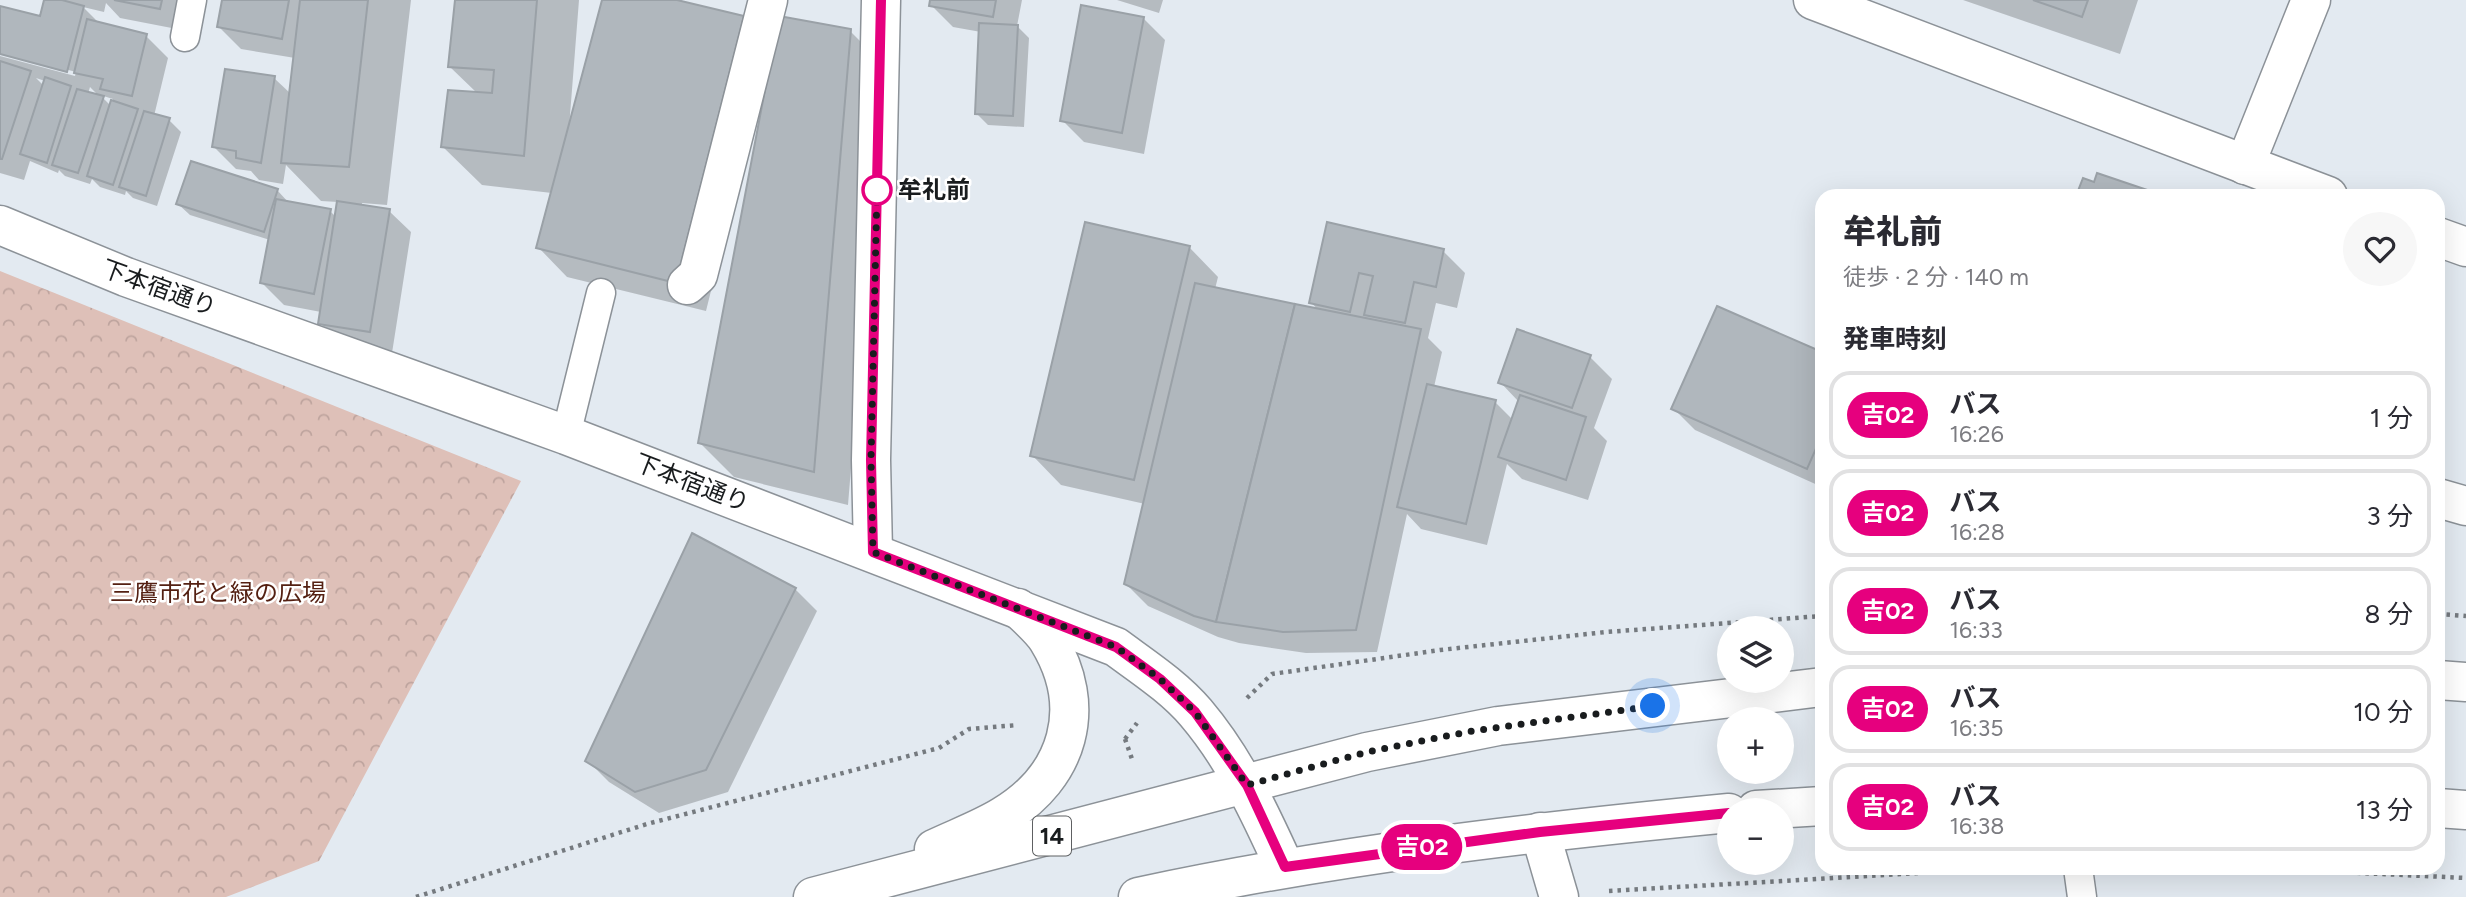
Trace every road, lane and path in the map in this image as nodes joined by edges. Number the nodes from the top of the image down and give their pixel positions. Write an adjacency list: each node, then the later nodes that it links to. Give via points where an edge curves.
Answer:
1 (192, 0): 6 (lane)
2 (768, 0): 12 (street, via 698,275)
3 (881, 0): 17 (street, via 871,446)
4 (1813, 0): 7 (street)
5 (2311, 0): 7 (street)
6 (185, 37)
7 (2245, 165): 8 (street)
8 (2309, 189)
9 (0, 225): 14 (street, 下本宿通り, via 126,277)
10 (2445, 240): 11 (street)
11 (2466, 247)
12 (687, 285)
13 (601, 292): 14 (lane)
14 (570, 422): 17 (street, 下本宿通り)
15 (2445, 500): 16 (street)
16 (2466, 506)
17 (873, 552): 18 (street, 下本宿通り)
18 (1018, 608): 29 (street, 下本宿通り, via 1116,647 1160,679 1195,712); 41 (street, via 1047,638 1063,670 1070,700 1065,746 1056,766 1004,816)
19 (2445, 614): 20 (path)
20 (2466, 615)
21 (1815, 617): 25 (path, via 1606,632 1272,674)
22 (2445, 680): 23 (street)
23 (2466, 682)
24 (1815, 688): 29 (street, 14, via 1498,726 1367,752)
25 (1242, 703)
26 (1138, 722): 28 (path)
27 (1021, 725): 43 (path, via 969,729 939,748 647,824)
28 (1125, 739)
29 (1247, 785): 36 (street, 下本宿通り); 41 (street, 14)
30 (1815, 806): 31 (street)
31 (1794, 808)
32 (2445, 808): 33 (street)
33 (2466, 810)
34 (1717, 814): 35 (street)
35 (1540, 832): 36 (street); 42 (street)
36 (1285, 867): 45 (street)
37 (1894, 875): 42 (path)
38 (2079, 875): 46 (lane)
39 (2403, 875): 40 (path)
40 (2466, 878)
41 (857, 886): 44 (street, 14)
42 (1558, 896)
43 (416, 897)
44 (813, 897)
45 (1138, 897)
46 (2082, 897)

